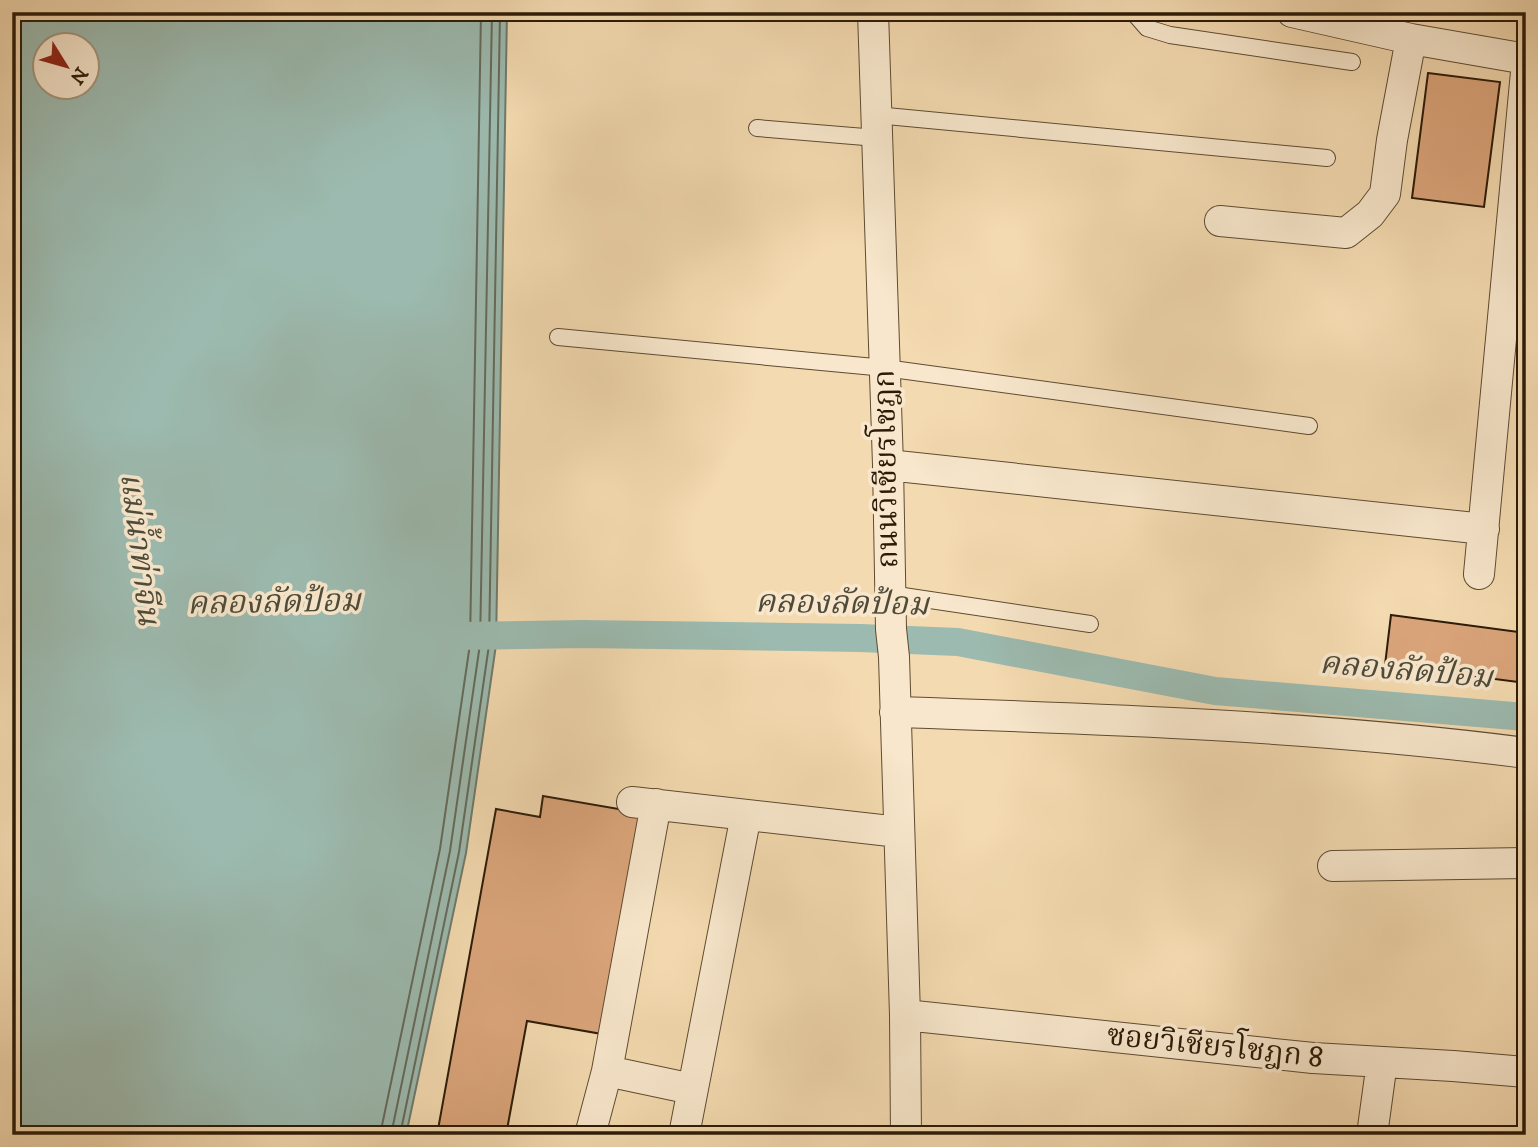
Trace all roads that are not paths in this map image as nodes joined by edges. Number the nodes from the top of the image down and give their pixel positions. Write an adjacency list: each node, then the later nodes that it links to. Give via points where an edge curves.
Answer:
1 (873, 12): 8 (street, ถนนวิเชียรโชฎก)
2 (1133, 12): 6 (lane, via 1147,28 1170,35)
3 (1292, 12): 4 (street)
4 (1411, 39): 5 (street); 11 (street, via 1385,194 1370,214 1346,233)
5 (1526, 59)
6 (1352, 62)
7 (1526, 72): 16 (street)
8 (877, 127): 9 (lane); 10 (lane); 13 (street, ถนนวิเชียรโชฎก)
9 (757, 128)
10 (1327, 158)
11 (1220, 221)
12 (558, 337): 13 (lane)
13 (885, 368): 14 (lane); 15 (street, ถนนวิเชียรโชฎก)
14 (1309, 426)
15 (888, 466): 16 (street); 18 (street, ถนนวิเชียรโชฎก)
16 (1484, 529): 17 (street)
17 (1479, 574)
18 (890, 594): 19 (lane); 20 (street, ถนนวิเชียรโชฎก)
19 (1090, 624)
20 (895, 712): 21 (street, via 1293,730); 23 (street, ถนนวิเชียรโชฎก)
21 (1526, 753)
22 (746, 815): 23 (street); 28 (street, via 644,803); 30 (street)
23 (899, 832): 26 (street, ถนนวิเชียรโชฎก)
24 (1526, 863): 25 (street)
25 (1333, 866)
26 (905, 1015): 27 (street, ซอยวิเชียรโชฎก 8); 33 (street, ถนนวิเชียรโชฎก)
27 (1382, 1062): 29 (street, ซอยวิเชียรโชฎก 8); 34 (street)
28 (607, 1071): 30 (street); 31 (street)
29 (1526, 1072)
30 (692, 1089): 32 (street)
31 (590, 1135)
32 (684, 1135)
33 (906, 1135)
34 (1372, 1135)

